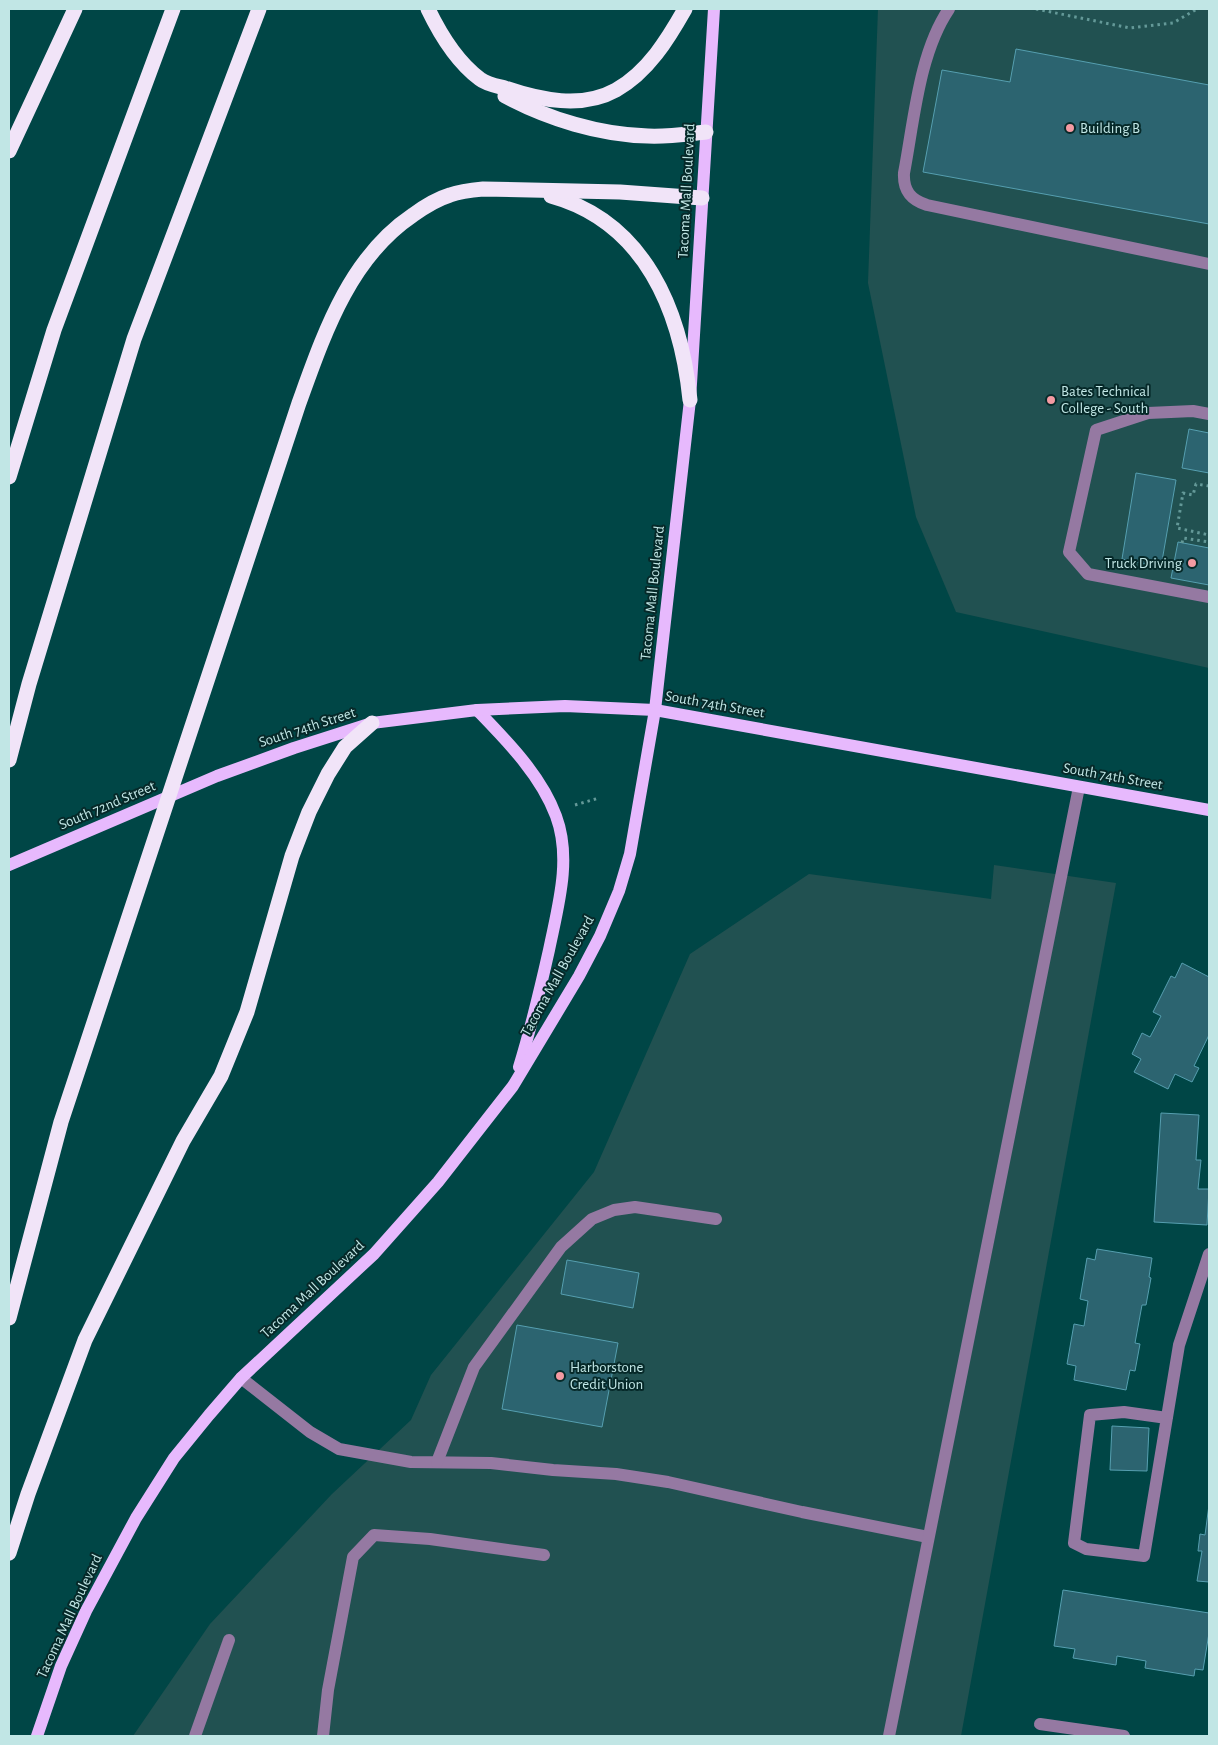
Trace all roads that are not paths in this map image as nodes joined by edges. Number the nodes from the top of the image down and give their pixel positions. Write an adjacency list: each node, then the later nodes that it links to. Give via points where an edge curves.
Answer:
1 (76, 9): 10 (highway)
2 (173, 9): 16 (highway, via 54,330)
3 (259, 9): 21 (highway, via 134,339)
4 (428, 9): 8 (highway, via 453,51)
5 (685, 9): 8 (highway, via 660,50 645,66 616,90 600,96 571,101 550,100)
6 (714, 9): 9 (main road, Tacoma Mall Boulevard)
7 (948, 9): 13 (street, via 933,37 920,89 904,173 910,196 927,205)
8 (482, 81): 9 (highway, via 529,108 596,129 650,136)
9 (706, 132): 12 (main road, Tacoma Mall Boulevard)
10 (9, 151)
11 (517, 191): 12 (highway, via 620,192); 14 (highway, via 552,196 591,211 640,256 666,297 674,320 682,344); 29 (highway, via 465,191 425,206 402,222 369,255 335,312 299,403 61,1122)
12 (702, 198): 14 (main road, Tacoma Mall Boulevard)
13 (1209, 264)
14 (690, 400): 19 (main road, Tacoma Mall Boulevard)
15 (1209, 414): 17 (street, via 1148,413 1096,430 1069,552 1088,574)
16 (9, 478)
17 (1209, 597)
18 (477, 710): 19 (main road, South 74th Street, via 565,706); 20 (main road, South 74th Street); 26 (main road, via 512,746 536,780 556,816 562,840 564,867 559,904 534,1016)
19 (655, 710): 23 (main road, South 74th Street); 26 (main road, Tacoma Mall Boulevard, via 630,854 619,891 579,976)
20 (372, 723): 22 (main road, South 74th Street); 34 (highway, via 345,747 309,812 292,856 247,1012 221,1076 183,1141 85,1340)
21 (9, 760)
22 (217, 776): 25 (main road, South 72nd Street)
23 (1079, 786): 24 (main road, South 74th Street); 33 (street)
24 (1209, 810)
25 (9, 865)
26 (513, 1086): 30 (main road, Tacoma Mall Boulevard, via 438,1182 374,1254)
27 (716, 1219): 32 (street, via 635,1207 614,1210 592,1219 562,1247 474,1368)
28 (1209, 1254): 31 (street, via 1180,1345)
29 (9, 1318)
30 (242, 1378): 32 (street, via 310,1432 338,1449 411,1462); 38 (main road, Tacoma Mall Boulevard, via 174,1458 136,1518 82,1619 61,1666)
31 (1167, 1418): 31 (street, via 1144,1556 1086,1549 1074,1543 1090,1415 1124,1412)
32 (437, 1462): 33 (street, via 491,1463 616,1474)
33 (928, 1537): 41 (street)
34 (9, 1553)
35 (544, 1555): 40 (street, via 430,1539 374,1535 353,1557 328,1690)
36 (229, 1640): 39 (street)
37 (1040, 1724): 42 (street)
38 (37, 1736)
39 (195, 1736)
40 (323, 1736)
41 (889, 1736)
42 (1124, 1736)

